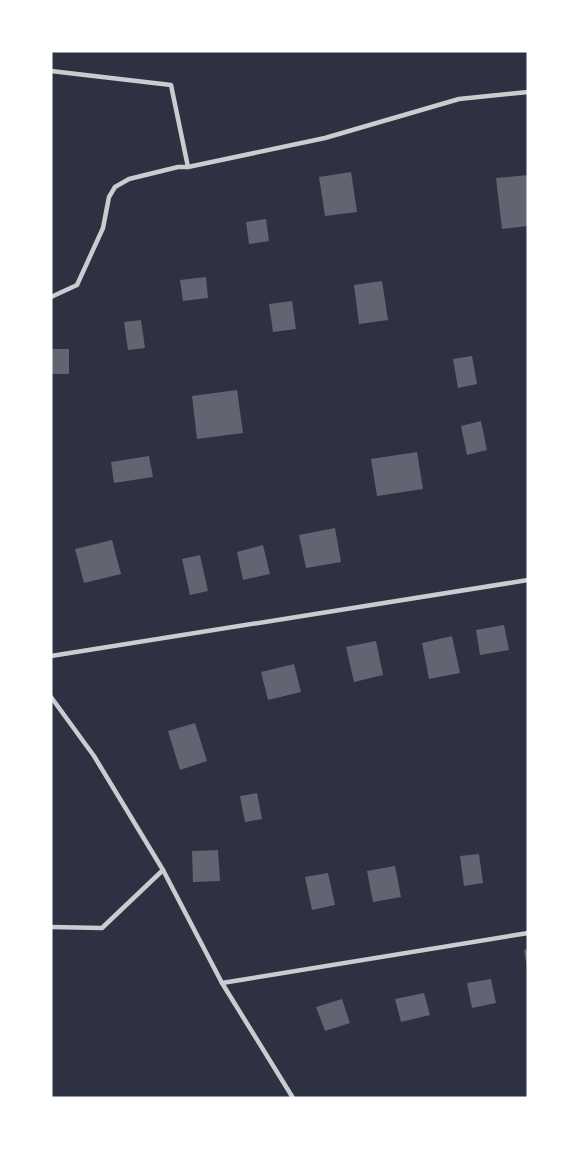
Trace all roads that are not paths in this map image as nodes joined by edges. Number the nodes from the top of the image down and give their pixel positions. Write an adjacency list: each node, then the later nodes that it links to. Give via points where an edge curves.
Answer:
1 (51, 71): 3 (lane, via 171,85)
2 (528, 92): 3 (lane, via 459,99 325,138)
3 (188, 167): 4 (lane, via 129,179 115,187 103,228 77,285)
4 (51, 297)
5 (528, 580): 6 (lane)
6 (51, 656)
7 (51, 697): 8 (lane, via 94,756)
8 (163, 870): 9 (lane, via 102,928); 11 (lane)
9 (51, 927)
10 (528, 933): 11 (lane)
11 (222, 983): 12 (lane)
12 (293, 1098)

